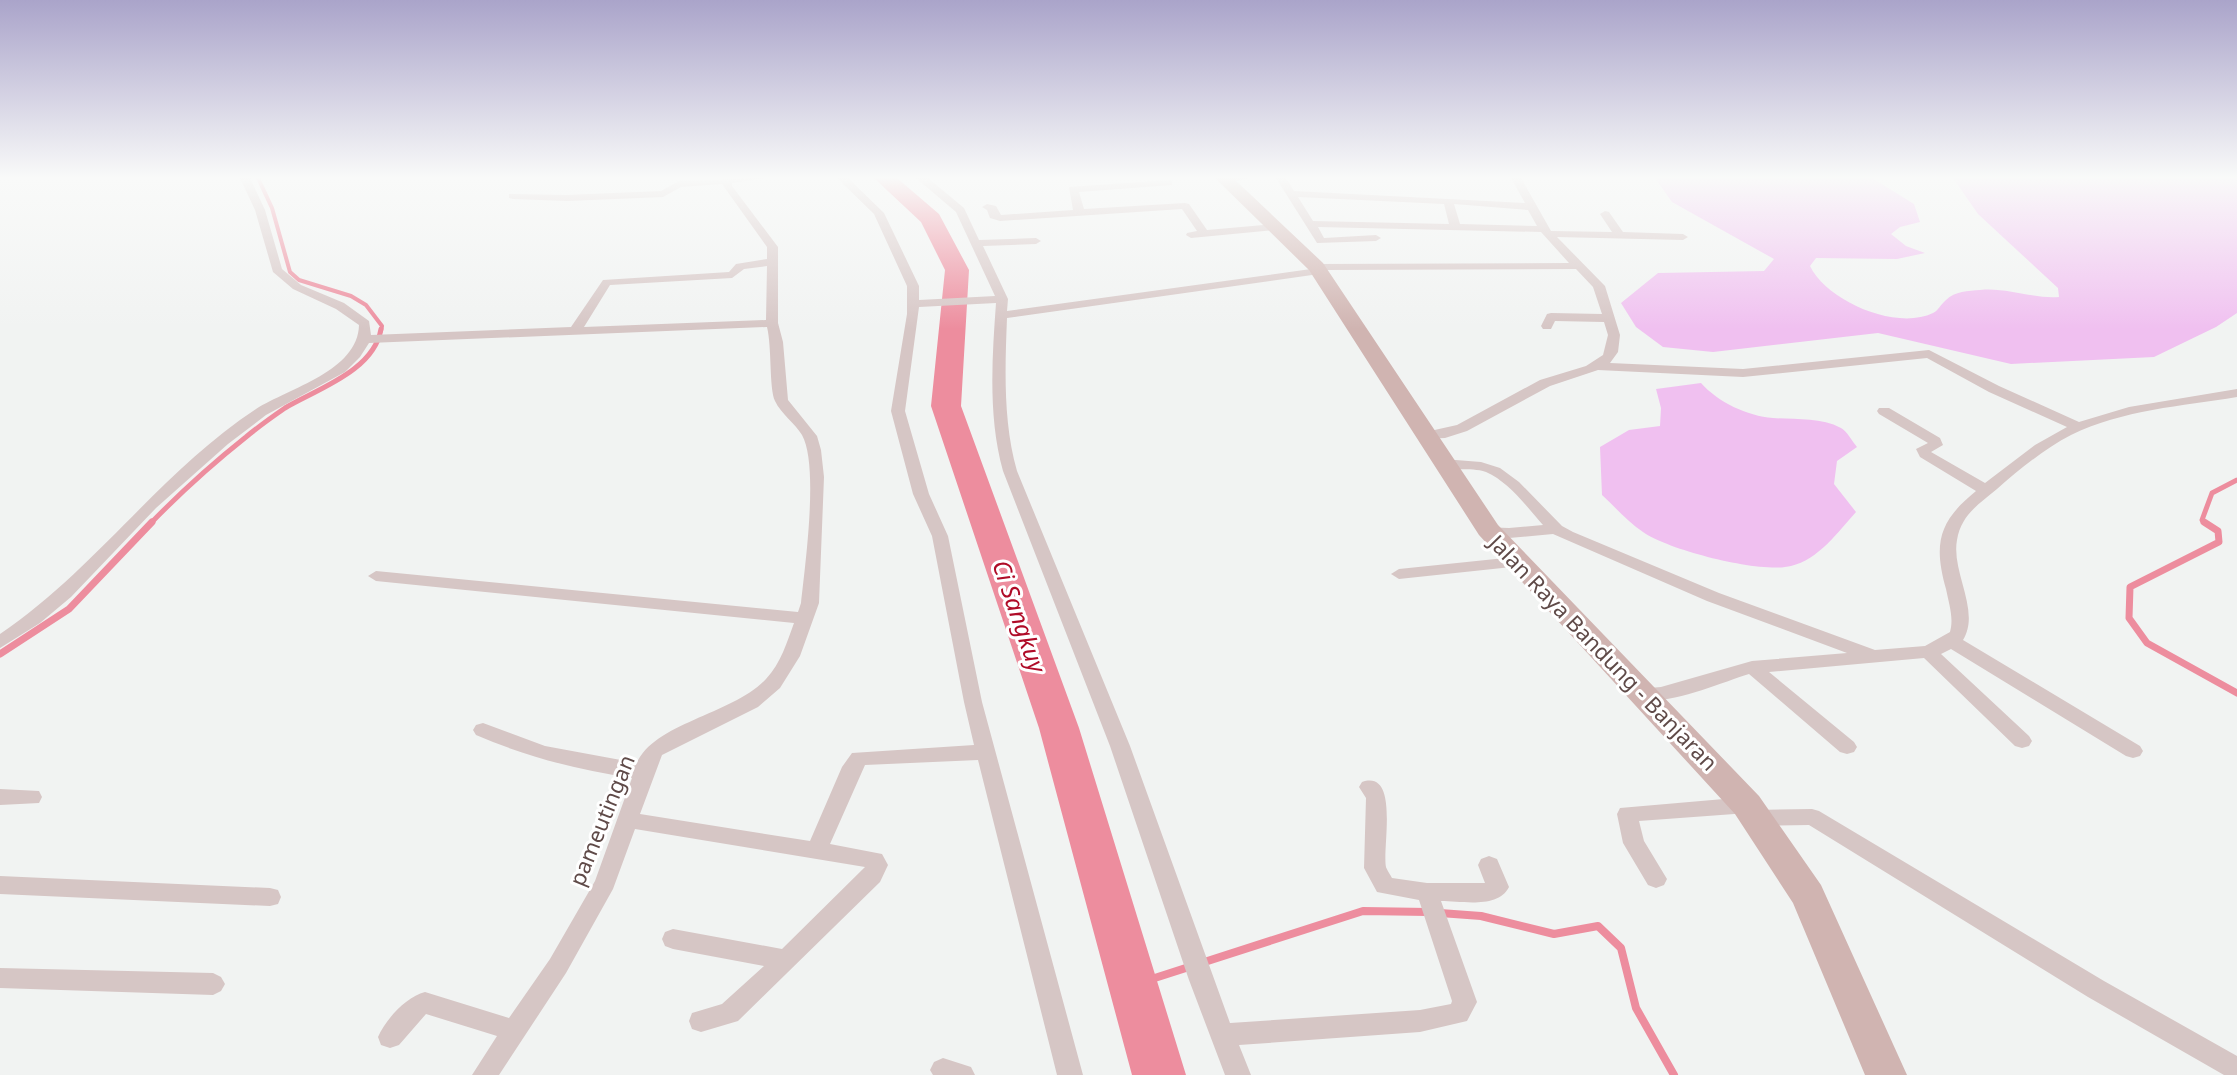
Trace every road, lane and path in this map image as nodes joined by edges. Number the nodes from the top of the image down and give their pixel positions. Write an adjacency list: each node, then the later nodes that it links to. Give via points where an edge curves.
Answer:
1 (265, 228): 29 (street, via 277,270 297,287 365,324)
2 (758, 228): 21 (street, pameutingan, via 773,247)
3 (886, 228): 23 (street)
4 (969, 228): 19 (street)
5 (1201, 228): 13 (street)
6 (1260, 228): 13 (street)
7 (1276, 228): 20 (main road, Jalan Raya Bandung - Banjaran)
8 (1312, 228): 20 (street)
9 (1494, 228): 12 (street)
10 (1544, 228): 12 (street)
11 (1615, 228): 15 (street)
12 (1546, 231): 15 (street); 22 (street)
13 (1204, 233): 14 (street)
14 (1191, 235)
15 (1620, 236): 16 (street)
16 (1683, 237)
17 (1376, 238): 20 (street)
18 (1036, 241): 19 (street)
19 (977, 243): 24 (street)
20 (1324, 261): 22 (street); 24 (street); 34 (main road, Jalan Raya Bandung - Banjaran)
21 (771, 262): 26 (street, pameutingan); 28 (street, via 740,266 732,275 607,282)
22 (1581, 266): 25 (street, via 1599,286)
23 (917, 304): 24 (street); 53 (street, via 898,411 921,494 940,536)
24 (999, 304): 72 (street, via 998,375 1010,471 1120,746)
25 (1607, 318): 27 (street, via 1551,317); 30 (street, via 1614,345)
26 (772, 323): 28 (street); 42 (street, pameutingan, via 781,400 810,436 817,477 810,603)
27 (1547, 326)
28 (576, 329): 29 (street)
29 (369, 339): 44 (street, via 340,369 261,412 223,441 65,593)
30 (1598, 366): 33 (street, via 1733,374 1929,354); 34 (street, via 1553,379 1464,429)
31 (2237, 393): 33 (street)
32 (1884, 411): 36 (street, via 1935,441 1923,449 1925,454)
33 (2079, 427): 36 (street)
34 (1426, 436): 35 (main road, Jalan Raya Bandung - Banjaran)
35 (1443, 463): 37 (street, via 1496,471); 38 (main road, Jalan Raya Bandung - Banjaran)
36 (1986, 490): 43 (street, via 1962,510 1946,540 1961,615 1959,632)
37 (1556, 529): 38 (street); 46 (street, via 1713,597)
38 (1488, 530): 39 (main road, Jalan Raya Bandung - Banjaran)
39 (1515, 562): 40 (street); 48 (main road, Jalan Raya Bandung - Banjaran)
40 (1399, 574)
41 (376, 576): 42 (street)
42 (804, 618): 54 (street, pameutingan, via 791,656 773,683 751,702 655,750)
43 (1951, 641): 45 (street); 52 (street)
44 (0, 642)
45 (1928, 652): 46 (street); 50 (street)
46 (1875, 656): 47 (street)
47 (1752, 667): 48 (street, via 1661,694); 51 (street)
48 (1644, 694): 58 (main road, Jalan Raya Bandung - Banjaran)
49 (483, 730): 54 (street, via 557,759)
50 (2022, 741)
51 (1847, 747)
52 (2133, 751)
53 (986, 752): 60 (street, via 859,758); 76 (street)
54 (645, 772): 59 (street, pameutingan)
55 (1369, 787): 64 (street, via 1376,797 1375,868 1385,886)
56 (0, 797): 57 (street)
57 (32, 797)
58 (1752, 811): 62 (street, via 1627,814 1634,843); 74 (street, via 1812,817); 78 (main road, Jalan Raya Bandung - Banjaran, via 1808,896)
59 (628, 820): 60 (street); 71 (street, pameutingan, via 605,883)
60 (816, 851): 67 (street, via 874,860 877,867)
61 (1489, 865): 64 (street, via 1496,889)
62 (1656, 879)
63 (0, 885): 65 (street)
64 (1428, 895): 72 (street, via 1465,1002 1458,1013 1420,1021)
65 (270, 897)
66 (673, 939): 67 (street)
67 (787, 960): 70 (street, via 729,1013)
68 (0, 978): 69 (street)
69 (213, 984)
70 (701, 1021)
71 (516, 1031): 73 (street, via 425,1003); 75 (street, pameutingan)
72 (1224, 1035): 77 (street)
73 (390, 1037)
74 (2237, 1069)
75 (485, 1075)
76 (1070, 1075)
77 (1238, 1075)
78 (1886, 1075)

